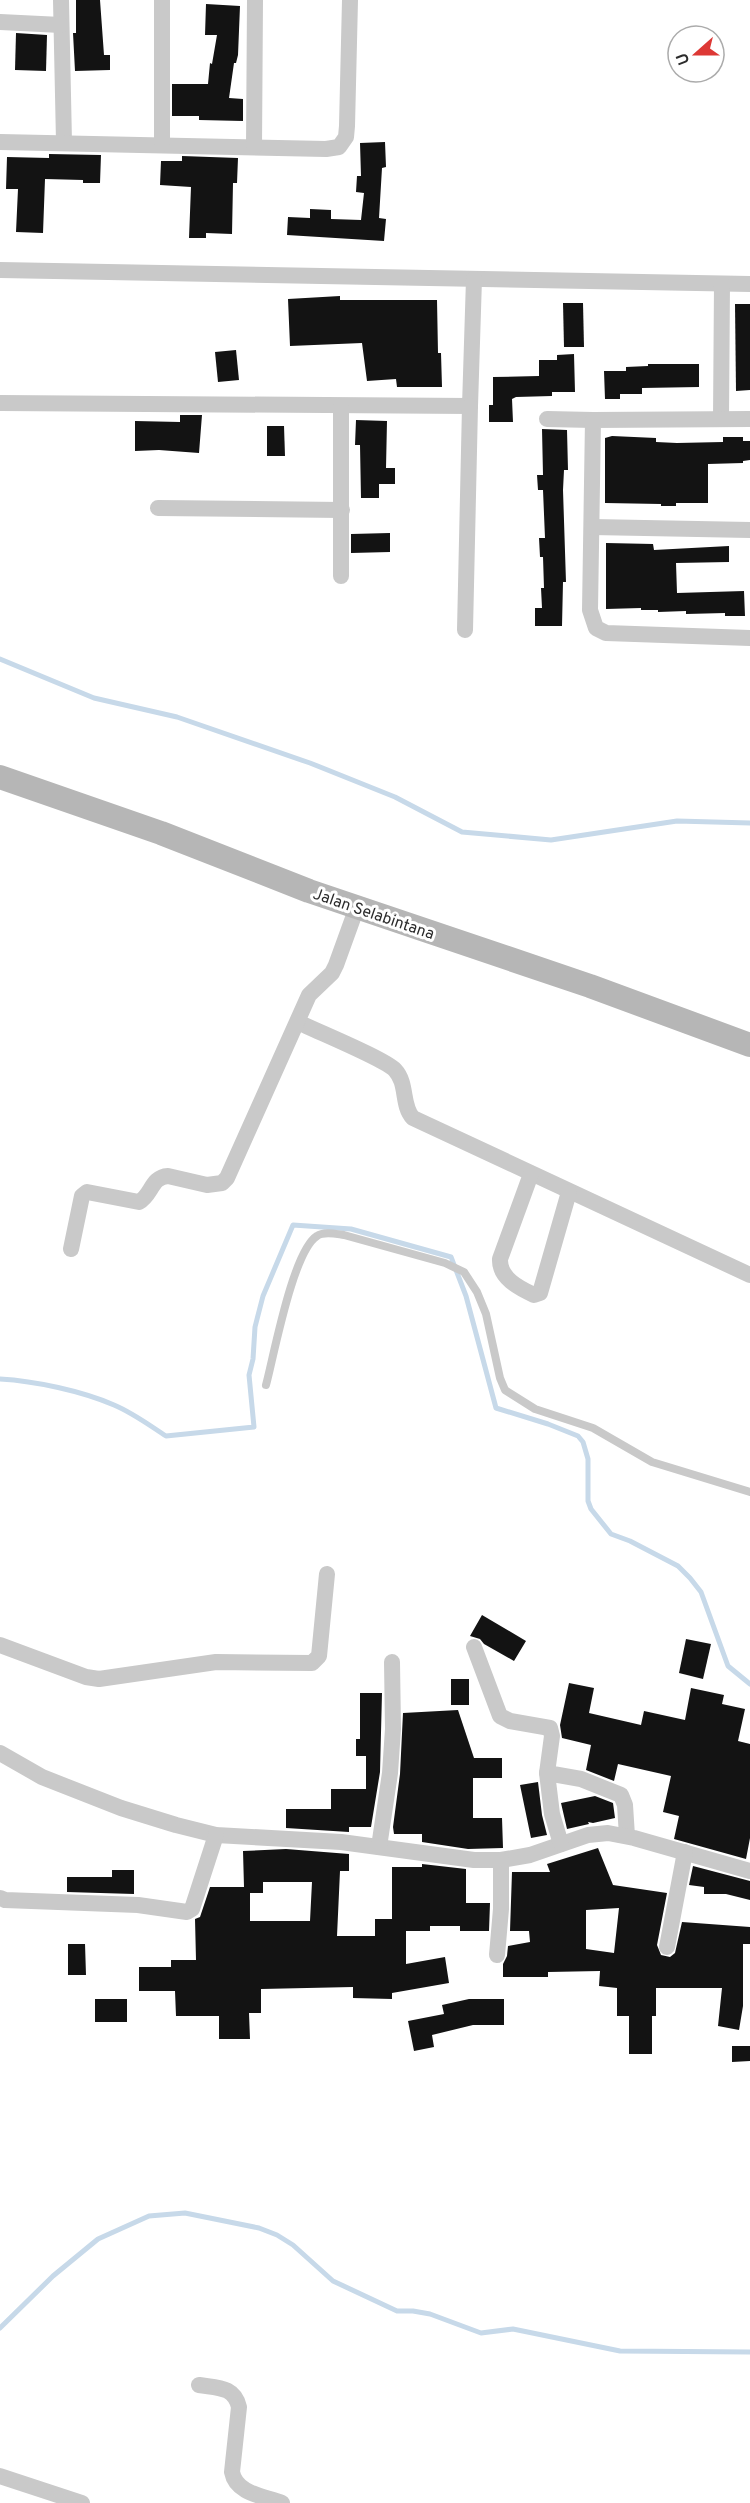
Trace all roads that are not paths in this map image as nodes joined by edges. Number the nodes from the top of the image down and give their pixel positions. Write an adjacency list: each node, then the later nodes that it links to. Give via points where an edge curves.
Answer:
1 (61, 0): 6 (street)
2 (162, 0): 9 (street)
3 (255, 0): 10 (street)
4 (350, 0): 10 (street, via 347,126 343,143 326,148)
5 (0, 22): 6 (street)
6 (61, 25): 8 (street)
7 (0, 142): 8 (street)
8 (64, 142): 9 (street)
9 (162, 144): 10 (street)
10 (254, 147)
11 (0, 270): 12 (street)
12 (474, 279): 13 (street); 17 (street)
13 (722, 284): 14 (street); 18 (street)
14 (750, 284)
15 (0, 403): 16 (street)
16 (341, 406): 17 (street); 23 (street)
17 (470, 406): 27 (street)
18 (721, 418): 20 (street); 21 (street)
19 (547, 419): 21 (street)
20 (750, 419)
21 (593, 420): 24 (street)
22 (158, 508): 23 (street)
23 (342, 510): 26 (street)
24 (592, 527): 25 (street); 28 (street, via 590,610 596,628 606,633)
25 (750, 530)
26 (341, 576)
27 (465, 630)
28 (750, 638)
29 (0, 777): 30 (street, Jalan Selabintana)
30 (357, 908): 31 (street, via 332,973 309,995); 32 (street, Jalan Selabintana, via 590,986)
31 (298, 1022): 33 (street, via 395,1069 413,1118); 35 (street, via 231,1171 222,1183 207,1185 162,1176 139,1202 87,1192 82,1196)
32 (750, 1045)
33 (531, 1174): 34 (street); 34 (street, via 500,1267 502,1274 534,1295 540,1293)
34 (569, 1192): 36 (street)
35 (71, 1249)
36 (750, 1275)
37 (266, 1385): 38 (lane, via 296,1268 317,1236 344,1235 445,1263 464,1272 486,1314 505,1390 535,1409 593,1428 652,1462)
38 (750, 1492)
39 (327, 1574): 40 (street, via 319,1656 312,1663 216,1662 99,1679)
40 (0, 1645)
41 (474, 1647): 44 (street, via 500,1716 551,1730)
42 (392, 1662): 48 (street, via 390,1773)
43 (0, 1753): 45 (street, via 42,1777 122,1808)
44 (547, 1773): 46 (street, via 581,1779 619,1793 625,1802); 47 (street, via 552,1814)
45 (216, 1834): 48 (street); 52 (street, via 192,1909 187,1912 138,1905)
46 (627, 1836): 47 (street, via 598,1833); 49 (street)
47 (561, 1844): 50 (street)
48 (378, 1847): 50 (street)
49 (685, 1852): 51 (street); 53 (street)
50 (501, 1860): 54 (street)
51 (750, 1871)
52 (0, 1898)
53 (667, 1947)
54 (497, 1955)
55 (199, 2385): 58 (street, via 230,2391 236,2397 239,2407 234,2481 240,2488)
56 (0, 2476): 57 (street)
57 (82, 2503)
58 (282, 2503)

